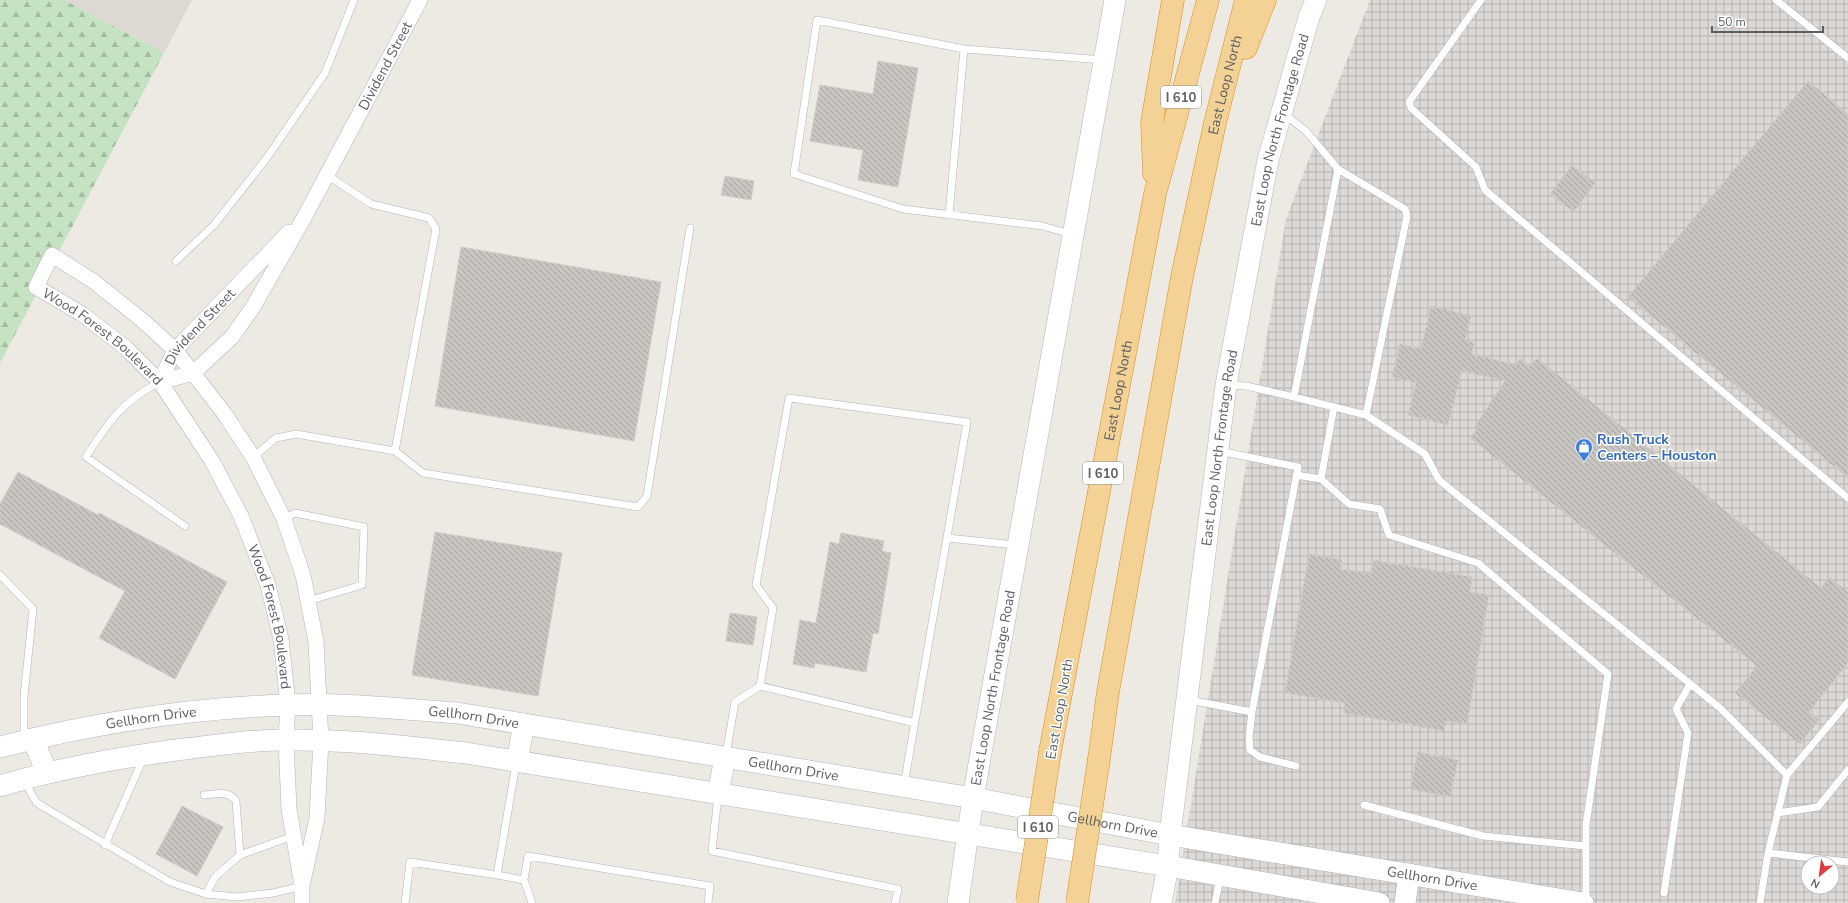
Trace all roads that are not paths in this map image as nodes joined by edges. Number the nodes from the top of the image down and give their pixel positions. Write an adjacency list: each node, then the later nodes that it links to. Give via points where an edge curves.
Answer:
1 (354, 0): 23 (lane, via 325,73 317,85 266,159 214,225)
2 (420, 0): 17 (street, Dividend Street)
3 (1115, 0): 13 (main road, East Loop North Frontage Road)
4 (1174, 0): 18 (highway, via 1152,122)
5 (1208, 0): 18 (highway, East Loop North / I 610)
6 (1246, 0): 15 (highway, East Loop North / I 610)
7 (1265, 0): 15 (highway)
8 (1316, 0): 14 (main road, East Loop North Frontage Road)
9 (1481, 0): 36 (lane, via 1409,102 1411,108 1476,167 1485,190)
10 (1776, 0): 12 (lane)
11 (964, 49): 13 (lane); 19 (lane); 19 (lane, via 817,20 794,174 903,209)
12 (1848, 58)
13 (1104, 60): 22 (main road, East Loop North Frontage Road)
14 (1280, 112): 16 (lane, via 1306,131); 27 (main road, East Loop North Frontage Road, via 1268,160)
15 (1215, 123): 94 (highway, East Loop North / I 610, bridge, via 1182,277 1110,685)
16 (1338, 169): 28 (lane); 30 (lane, via 1405,209 1407,216)
17 (327, 175): 20 (street, Dividend Street); 32 (lane, via 371,204 429,218 436,229)
18 (1155, 194): 87 (highway, East Loop North / I 610, bridge, via 1050,752)
19 (950, 214): 22 (lane, via 1042,226)
20 (305, 216): 24 (street, Dividend Street); 25 (street, Dividend Street, via 253,307 232,337)
21 (690, 228): 32 (lane, via 648,496 638,507 423,473)
22 (1073, 234): 40 (main road, East Loop North Frontage Road)
23 (176, 261)
24 (175, 350): 25 (street, Wood Forest Boulevard); 26 (street, Dividend Street); 26 (street, Wood Forest Boulevard, via 142,320 93,282 52,255 36,287 82,314 126,348)
25 (192, 373): 26 (street, Dividend Street); 33 (street, Wood Forest Boulevard, via 224,413)
26 (160, 382): 38 (lane, via 139,393 116,413 86,457); 47 (street, Wood Forest Boulevard, via 212,460 241,516 268,585 282,639)
27 (1226, 385): 28 (lane, via 1246,386); 31 (main road, East Loop North Frontage Road)
28 (1294, 397): 29 (lane)
29 (1334, 407): 30 (lane); 35 (lane)
30 (1366, 414): 43 (lane, via 1425,454 1439,480)
31 (1217, 450): 34 (lane, via 1298,467); 45 (main road, East Loop North Frontage Road)
32 (395, 451): 33 (lane, via 296,434 276,438)
33 (253, 456): 37 (street, Wood Forest Boulevard)
34 (1296, 475): 35 (lane); 49 (lane)
35 (1321, 479): 75 (lane, via 1349,504 1380,509 1389,534 1478,563 1608,674 1586,825)
36 (1848, 498)
37 (284, 519): 42 (street, Wood Forest Boulevard, via 303,575); 42 (lane, via 295,512 364,527 362,585)
38 (185, 526)
39 (947, 538): 40 (lane); 44 (lane, via 968,422 789,398 756,585 773,608); 51 (lane)
40 (1018, 545): 68 (main road, East Loop North Frontage Road)
41 (0, 575): 52 (lane, via 33,610 24,696)
42 (308, 601): 48 (street, Wood Forest Boulevard, via 316,642)
43 (1690, 684): 62 (lane, via 1720,708); 85 (lane, via 1676,709 1688,733)
44 (760, 686): 51 (lane); 57 (lane, via 735,702)
45 (1186, 700): 49 (lane); 72 (main road, East Loop North Frontage Road)
46 (1848, 702): 62 (lane)
47 (288, 704): 48 (main road, Gellhorn Drive); 52 (main road, Gellhorn Drive, via 207,710 118,721); 53 (street, Wood Forest Boulevard)
48 (318, 705): 50 (main road, Gellhorn Drive, via 385,707); 54 (street, Wood Forest Boulevard)
49 (1252, 712): 59 (lane, via 1248,737 1250,750 1260,757)
50 (524, 724): 57 (main road, Gellhorn Drive); 58 (main road)
51 (915, 724): 65 (lane)
52 (28, 740): 55 (main road, Gellhorn Drive); 61 (main road)
53 (286, 740): 54 (main road); 56 (main road, via 205,746); 73 (street, Wood Forest Boulevard, via 289,809)
54 (321, 740): 58 (main road, via 466,753); 84 (street, Wood Forest Boulevard, via 317,818)
55 (0, 747)
56 (145, 754): 61 (main road); 74 (lane)
57 (725, 758): 65 (main road, Gellhorn Drive); 66 (main road)
58 (517, 761): 66 (main road); 81 (lane)
59 (1296, 766)
60 (1848, 770): 70 (lane, via 1818,807)
61 (46, 773): 63 (main road)
62 (1786, 775): 70 (lane)
63 (23, 779): 64 (main road); 74 (lane, via 36,803)
64 (0, 786)
65 (904, 787): 68 (main road, Gellhorn Drive)
66 (718, 794): 71 (main road); 92 (lane, via 712,851 898,889)
67 (204, 795): 77 (lane, via 227,793 236,801)
68 (973, 798): 71 (main road, East Loop North Frontage Road); 72 (main road, Gellhorn Drive)
69 (1364, 805): 75 (lane, via 1483,836)
70 (1777, 813): 76 (lane)
71 (968, 835): 79 (main road); 93 (main road, East Loop North Frontage Road)
72 (1170, 835): 79 (main road, East Loop North Frontage Road); 80 (main road, Gellhorn Drive)
73 (294, 836): 77 (lane); 84 (street, Wood Forest Boulevard)
74 (105, 844): 86 (lane, via 170,882)
75 (1586, 846): 99 (lane, via 1588,871)
76 (1768, 853): 78 (lane); 100 (lane)
77 (240, 855): 86 (lane, via 215,877)
78 (1848, 862)
79 (1168, 866): 82 (main road); 95 (main road, East Loop North Frontage Road)
80 (1409, 874): 98 (main road); 99 (main road, Gellhorn Drive)
81 (497, 875): 83 (lane); 89 (lane, via 410,862)
82 (1220, 876): 96 (lane); 97 (main road)
83 (524, 880): 90 (lane); 91 (lane, via 528,856 710,886)
84 (302, 886): 86 (lane, via 273,893 237,897); 88 (street, Wood Forest Boulevard)
85 (1664, 892)
86 (206, 894)
87 (1026, 902)
88 (302, 903)
89 (405, 903)
90 (532, 903)
91 (708, 903)
92 (895, 903)
93 (958, 903)
94 (1077, 903)
95 (1161, 903)
96 (1215, 903)
97 (1379, 903)
98 (1405, 903)
99 (1585, 903)
100 (1760, 903)

